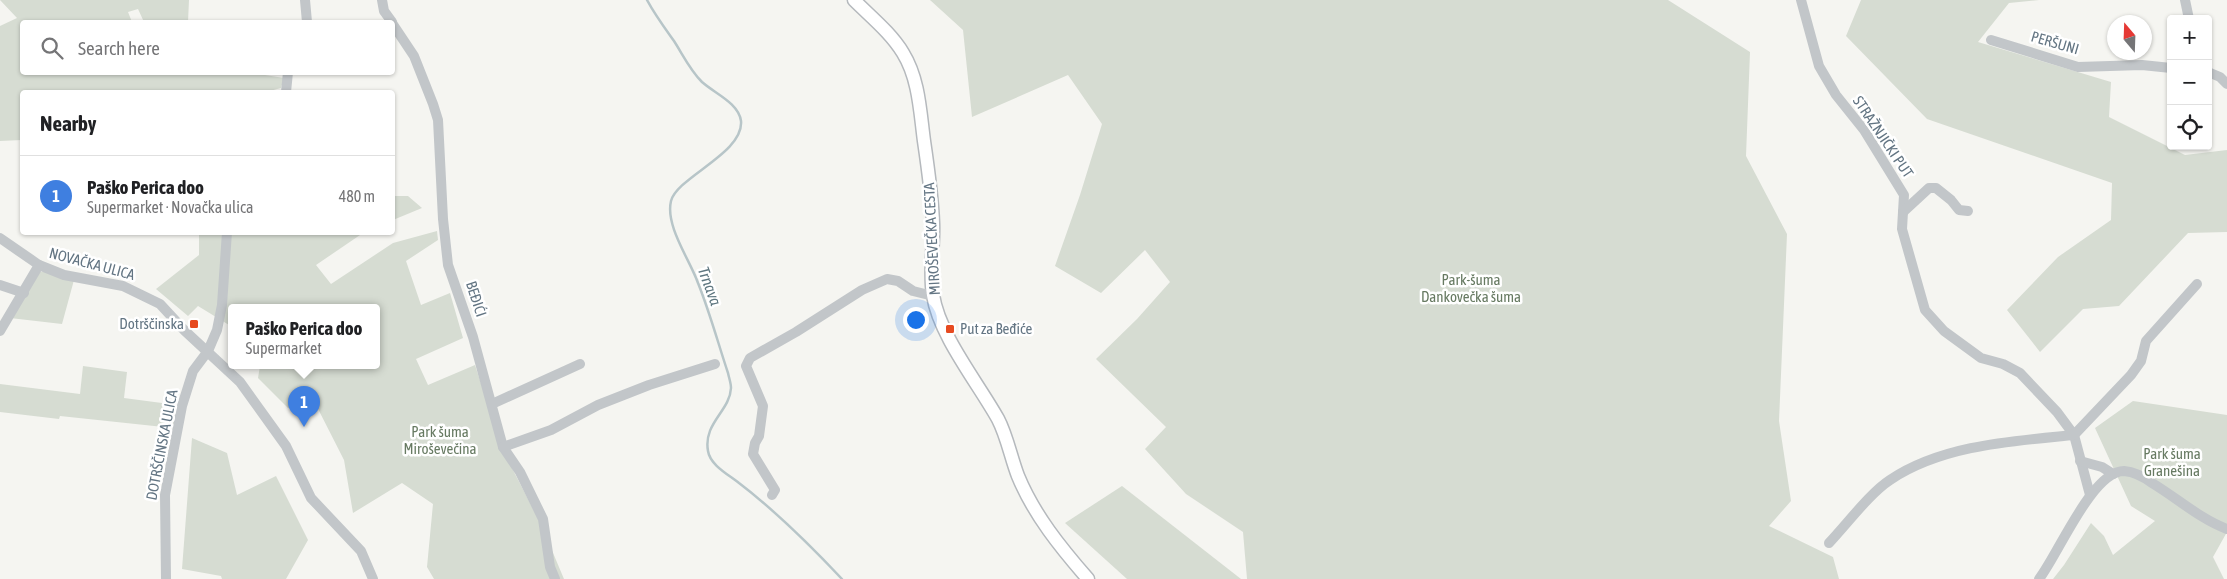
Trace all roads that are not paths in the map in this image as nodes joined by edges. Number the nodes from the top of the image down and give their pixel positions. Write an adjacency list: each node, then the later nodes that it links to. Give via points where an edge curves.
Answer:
1 (305, 0): 7 (street)
2 (382, 0): 8 (street, BEĐIĆI)
3 (854, 0): 24 (main road, MIROŠEVEČKA CESTA, via 903,52 913,73 931,198)
4 (1801, 0): 17 (street, STRAŽNJIČKI PUT, via 1819,66 1895,177 1904,195)
5 (2185, 0): 6 (street)
6 (2188, 15)
7 (307, 20)
8 (390, 20)
9 (395, 28): 29 (street, BEĐIĆI, via 414,56 438,120 448,265)
10 (1992, 40): 11 (street, PERŠUNI, via 2078,67)
11 (2167, 68)
12 (2212, 74): 14 (street)
13 (288, 75): 15 (street)
14 (2227, 84)
15 (286, 90)
16 (1968, 211): 17 (street, via 1959,210 1936,188 1930,188)
17 (1903, 212): 30 (street, STRAŽNJIČKI PUT, via 1902,230 1925,310 1944,331 1981,358 2020,373)
18 (227, 235): 26 (street, DOTRŠČINSKA ULICA, via 218,330)
19 (0, 238): 20 (street, NOVAČKA ULICA)
20 (39, 266): 23 (street); 26 (street, NOVAČKA ULICA, via 64,275 122,286 150,298)
21 (2197, 284): 30 (street, via 2146,340 2141,361 2131,375)
22 (0, 286): 23 (street)
23 (24, 293): 25 (street)
24 (933, 296): 34 (street, via 913,291 898,280 887,279 862,290 750,358 746,366 763,406 753,454 775,490); 41 (main road, MIROŠEVEČKA CESTA, via 953,345 1000,422 1030,502 1056,541)
25 (0, 331)
26 (208, 351): 38 (street, DOTRŠČINSKA ULICA, via 193,371 182,406 165,495); 39 (street, NOVAČKA ULICA, via 240,382 286,446 311,498 361,551)
27 (580, 364): 29 (street)
28 (715, 364): 31 (street, via 606,402 552,430)
29 (492, 404): 31 (street, BEĐIĆI)
30 (2074, 435): 32 (street, STRAŽNJIČKI PUT); 37 (street, via 1940,455 1886,483)
31 (503, 447): 40 (street, BEĐIĆI, via 544,519 550,567)
32 (2080, 461): 33 (street); 35 (street, STRAŽNJIČKI PUT)
33 (2113, 474): 35 (street); 36 (street, via 2125,471 2140,475)
34 (772, 495)
35 (2090, 495): 42 (street)
36 (2227, 529)
37 (1829, 543)
38 (166, 579)
39 (373, 579)
40 (555, 579)
41 (1088, 579)
42 (2039, 579)

